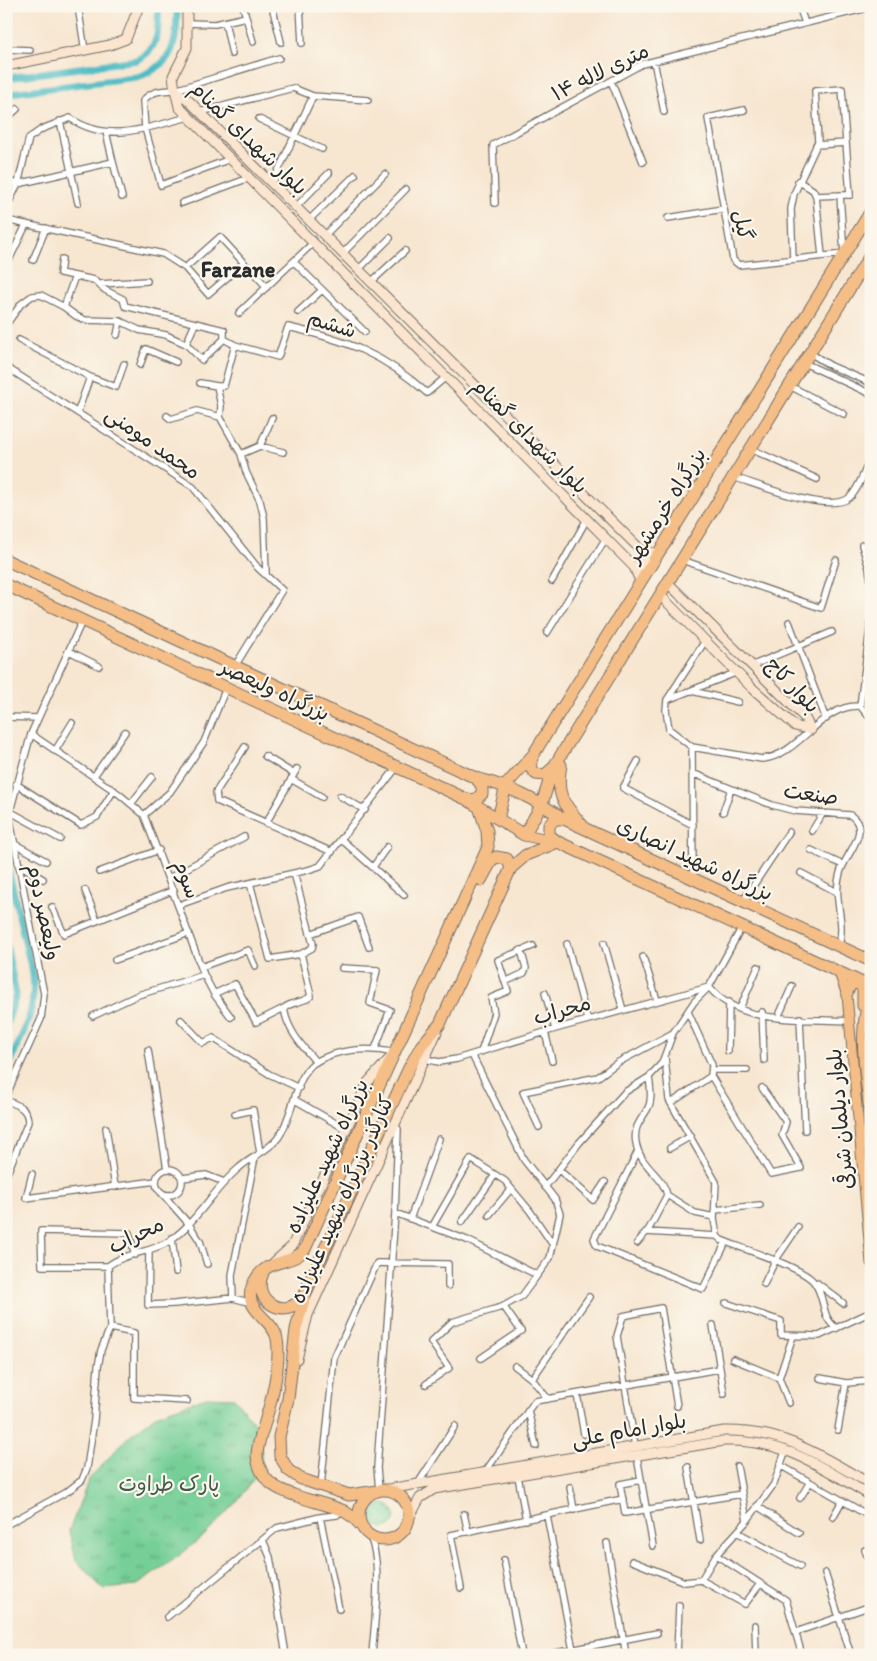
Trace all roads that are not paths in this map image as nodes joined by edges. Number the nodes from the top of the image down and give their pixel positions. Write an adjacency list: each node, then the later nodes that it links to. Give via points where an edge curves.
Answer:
1 (7, 6): 15 (street)
2 (78, 6): 21 (street)
3 (139, 6): 21 (main road, via 126,39 110,46)
4 (187, 6): 13 (main road)
5 (243, 6): 11 (street)
6 (272, 6): 17 (street)
7 (300, 6): 18 (street)
8 (799, 6): 14 (street)
9 (871, 6): 10 (street, ۱۴ متری لاله)
10 (847, 9): 14 (street, ۱۴ متری لاله)
11 (246, 17): 12 (street); 16 (street)
12 (225, 22): 13 (street); 22 (street)
13 (187, 23): 27 (main road, via 187,48 173,76)
14 (804, 23): 24 (street, ۱۴ متری لاله)
15 (6, 30)
16 (253, 42)
17 (281, 42)
18 (302, 44)
19 (6, 50): 20 (street)
20 (30, 50)
21 (85, 50): 25 (main road)
22 (232, 54)
23 (279, 58): 27 (street)
24 (654, 61): 26 (street, ۱۴ متری لاله); 33 (street)
25 (6, 66)
26 (611, 81): 46 (street); 62 (street, ۱۴ متری لاله, via 493,145)
27 (174, 90): 32 (main road, بلوار شهدای گمنام); 34 (main road, بلوار شهدای گمنام, via 179,107); 38 (street, via 157,91 146,98 143,104)
28 (313, 96): 29 (street); 32 (street, via 293,88); 40 (street)
29 (368, 100)
30 (17, 109): 35 (street)
31 (744, 110): 65 (street, گیل, via 708,118)
32 (200, 112): 55 (main road, بلوار شهدای گمنام)
33 (664, 112)
34 (188, 117): 38 (street); 44 (main road, بلوار شهدای گمنام)
35 (6, 119)
36 (259, 119): 40 (street)
37 (60, 121): 39 (street, via 70,118 88,130); 47 (street); 54 (street, via 29,138)
38 (145, 128): 39 (street); 44 (street, via 161,186)
39 (106, 132): 45 (street)
40 (296, 136): 43 (street); 55 (street)
41 (846, 143): 42 (street); 42 (street, via 842,89 815,91); 57 (street, via 850,195)
42 (816, 146): 53 (street)
43 (322, 149)
44 (230, 159): 51 (main road, بلوار شهدای گمنام)
45 (113, 162): 47 (street); 58 (street)
46 (643, 162)
47 (71, 172): 54 (street); 60 (street)
48 (329, 173): 63 (street)
49 (385, 174): 72 (street)
50 (355, 175): 69 (street)
51 (249, 178): 61 (street); 74 (main road, بلوار شهدای گمنام)
52 (6, 181): 54 (street)
53 (798, 181): 59 (street, via 813,190); 82 (street, via 791,209)
54 (18, 184): 64 (street)
55 (272, 184): 63 (main road, بلوار شهدای گمنام)
56 (406, 189): 76 (street)
57 (840, 195): 59 (street); 77 (street)
58 (122, 196)
59 (816, 196): 79 (street)
60 (78, 203)
61 (182, 203)
62 (495, 203)
63 (296, 207): 69 (main road, بلوار شهدای گمنام)
64 (6, 208)
65 (723, 209): 67 (street); 82 (street, گیل, via 731,253 736,263)
66 (871, 211): 77 (highway, بزرگراه خرمشهر)
67 (668, 218)
68 (6, 220): 70 (street)
69 (309, 220): 72 (main road, بلوار شهدای گمنام)
70 (26, 225): 71 (street); 80 (street)
71 (46, 228): 83 (street); 86 (street, via 163,254)
72 (324, 236): 76 (main road, بلوار شهدای گمنام)
73 (390, 238): 87 (street)
74 (312, 242): 84 (street); 113 (main road, بلوار شهدای گمنام)
75 (405, 252): 90 (street)
76 (342, 254): 87 (main road, بلوار شهدای گمنام)
77 (844, 254): 79 (street, گیل); 135 (highway, بزرگراه خرمشهر)
78 (871, 254): 106 (highway, بزرگراه خرمشهر)
79 (822, 256): 82 (street, گیل)
80 (10, 258)
81 (62, 259): 88 (street, via 60,273)
82 (793, 259)
83 (33, 260)
84 (294, 262): 92 (street); 93 (street)
85 (244, 263): 86 (street, via 220,237); 86 (street, via 208,294); 92 (street)
86 (185, 268)
87 (358, 270): 90 (main road, بلوار شهدای گمنام)
88 (75, 276): 91 (street); 94 (street)
89 (147, 281): 91 (street)
90 (371, 282): 111 (main road, بلوار شهدای گمنام)
91 (100, 284): 99 (street, via 123,299 125,306)
92 (266, 287): 96 (street)
93 (322, 290): 95 (street); 100 (street)
94 (64, 306): 97 (street, via 85,320); 98 (street, via 41,295 32,296 21,304)
95 (298, 312)
96 (240, 313)
97 (120, 321): 101 (street); 104 (street)
98 (6, 324)
99 (195, 324): 102 (street, via 224,330); 104 (street)
100 (365, 332)
101 (117, 335)
102 (224, 339): 104 (street, via 202,360); 105 (street)
103 (19, 340): 112 (street)
104 (186, 344)
105 (235, 345): 113 (street, ششم, via 278,357 288,327 337,338 386,361 427,393); 116 (street, via 224,386)
106 (807, 358): 114 (street); 117 (highway, بزرگراه خرمشهر); 118 (street)
107 (176, 362): 109 (street, via 146,349)
108 (124, 364): 112 (street, via 116,387)
109 (140, 365)
110 (6, 367): 119 (street, محمد مومنی)
111 (456, 367): 113 (main road); 134 (main road, بلوار شهدای گمنام)
112 (90, 377): 119 (street)
113 (446, 377): 131 (main road, بلوار شهدای گمنام)
114 (871, 383)
115 (200, 384): 116 (street)
116 (217, 386): 122 (street)
117 (790, 386): 120 (street); 125 (highway, بزرگراه خرمشهر)
118 (871, 394)
119 (78, 411): 140 (street, محمد مومنی, via 192,487)
120 (844, 414)
121 (167, 416): 122 (street, via 171,418 197,411)
122 (220, 417): 127 (street)
123 (272, 418): 124 (street)
124 (260, 446): 126 (street); 127 (street)
125 (751, 449): 129 (highway, بزرگراه خرمشهر); 130 (street)
126 (283, 452)
127 (241, 454): 140 (street, via 264,518)
128 (871, 457): 129 (street, via 852,496 839,502 818,503)
129 (733, 477): 137 (highway, بزرگراه خرمشهر)
130 (816, 479)
131 (587, 519): 132 (main road, بلوار شهدای گمنام); 141 (street)
132 (606, 538): 139 (main road, بلوار شهدای گمنام); 152 (street)
133 (862, 545): 143 (street)
134 (642, 551): 135 (main road); 139 (main road, via 646,556 645,562)
135 (658, 554): 142 (highway, بزرگراه خرمشهر)
136 (6, 560): 158 (highway, بزرگراه ولیعصر)
137 (682, 560): 138 (street, via 821,608); 144 (highway, بزرگراه خرمشهر)
138 (836, 560)
139 (634, 567): 142 (main road, بلوار شهدای گمنام)
140 (266, 574): 158 (street, محمد مومنی, via 282,590)
141 (552, 581)
142 (640, 581): 178 (highway, بزرگراه خرمشهر)
143 (871, 582)
144 (668, 583): 146 (highway, بزرگراه خرمشهر); 147 (main road, بلوار کاج)
145 (6, 586): 149 (highway, بزرگراه ولیعصر)
146 (660, 595): 148 (main road, بلوار کاج); 177 (highway, بزرگراه خرمشهر)
147 (684, 599): 148 (main road, via 674,601); 159 (main road, بلوار کاج)
148 (673, 609): 154 (main road, بلوار کاج)
149 (82, 621): 156 (street, ولیعصر دوم); 161 (highway, بزرگراه ولیعصر)
150 (871, 621): 165 (street)
151 (789, 622): 155 (street)
152 (546, 632)
153 (832, 632): 155 (street)
154 (705, 641): 160 (main road, بلوار کاج); 163 (street)
155 (798, 646): 159 (street); 168 (street)
156 (69, 651): 157 (street); 167 (street, ولیعصر دوم)
157 (99, 666)
158 (235, 666): 187 (highway, بزرگراه ولیعصر)
159 (751, 666): 171 (main road, بلوار کاج, via 805,718)
160 (735, 673): 162 (street); 171 (main road, بلوار کاج, via 795,726)
161 (226, 688): 181 (highway, بزرگراه ولیعصر); 202 (street, via 204,742 170,792)
162 (691, 691): 163 (street); 164 (street)
163 (667, 700): 175 (street, via 669,729)
164 (738, 702)
165 (860, 706): 168 (street, via 838,710); 169 (street)
166 (6, 717): 167 (street)
167 (38, 718): 173 (street, ولیعصر دوم)
168 (826, 719): 171 (street)
169 (871, 719)
170 (72, 723): 176 (street)
171 (811, 730): 175 (street, via 774,758 762,759)
172 (125, 732): 185 (street)
173 (31, 734): 176 (street, سوم); 188 (street, ولیعصر دوم)
174 (245, 747): 205 (street, via 215,796 221,804)
175 (692, 747): 183 (street)
176 (55, 751): 185 (street, سوم)
177 (563, 753): 182 (highway, بزرگراه خرمشهر); 207 (highway, via 558,781 560,794)
178 (533, 755): 182 (highway, via 530,767 536,774 545,775); 189 (highway, بزرگراه خرمشهر)
179 (265, 756): 184 (street)
180 (638, 761): 206 (street, via 623,788)
181 (397, 767): 194 (highway, بزرگراه ولیعصر); 198 (street)
182 (553, 768): 196 (highway, بزرگراه خرمشهر)
183 (692, 772): 190 (street, صنعت); 206 (street)
184 (294, 774): 193 (street); 205 (street)
185 (94, 776): 191 (street, سوم)
186 (152, 777): 195 (street)
187 (476, 778): 189 (highway, بزرگراه ولیعصر); 194 (highway, via 482,786 482,794 475,800)
188 (16, 784): 191 (street, via 81,825 97,817); 199 (street, ولیعصر دوم)
189 (506, 785): 196 (highway, بزرگراه شهید انصاری); 203 (highway, بزرگراه خرمشهر)
190 (731, 789): 200 (street); 201 (street, صنعت, via 794,811)
191 (114, 790): 195 (street, سوم)
192 (340, 796): 198 (street)
193 (322, 797)
194 (466, 799): 197 (highway, بزرگراه ولیعصر)
195 (131, 804): 202 (street, سوم)
196 (542, 804): 204 (highway, بزرگراه شهید انصاری); 210 (highway, بزرگراه خرمشهر)
197 (479, 807): 203 (highway, بزرگراه ولیعصر); 238 (highway, بزرگراه شهید علیزاده, via 488,831 488,847)
198 (365, 810): 213 (street)
199 (9, 811): 212 (street); 215 (street, ولیعصر دوم)
200 (723, 812)
201 (823, 813): 208 (street); 222 (street, صنعت, via 850,815 857,820 859,835)
202 (144, 815): 217 (street, سوم)
203 (498, 818): 210 (highway, بزرگراه ولیعصر)
204 (564, 819): 207 (highway, بزرگراه شهید انصاری); 214 (highway, via 555,819 549,825 549,835)
205 (266, 823): 219 (street)
206 (692, 825): 229 (street)
207 (586, 829): 229 (highway, بزرگراه شهید انصاری)
208 (812, 831)
209 (789, 832): 236 (street)
210 (524, 835): 214 (highway, بزرگراه شهید انصاری)
211 (244, 837): 228 (street)
212 (60, 839)
213 (342, 840): 219 (street); 223 (street)
214 (558, 842): 224 (highway, بزرگراه شهید علیزاده, via 526,855); 241 (highway, بزرگراه شهید انصاری)
215 (13, 843): 220 (street); 221 (street, ولیعصر دوم)
216 (387, 847): 223 (street)
217 (158, 850): 225 (street); 228 (street, سوم)
218 (811, 850): 222 (street)
219 (332, 852): 226 (street, via 320,866)
220 (46, 861)
221 (18, 864): 230 (street); 305 (street, ولیعصر دوم, via 41,971 44,1007)
222 (843, 865): 234 (street, صنعت)
223 (373, 867): 235 (street)
224 (512, 868): 238 (highway, via 507,858 495,858 472,896); 282 (highway, بزرگراه شهید علیزاده)
225 (99, 872)
226 (294, 872): 231 (street); 243 (street)
227 (801, 873): 234 (street)
228 (169, 878): 233 (street, سوم)
229 (693, 878): 236 (highway, بزرگراه شهید انصاری)
230 (43, 879)
231 (250, 883): 237 (street); 250 (street, via 270,959)
232 (85, 890): 240 (street)
233 (174, 890): 237 (street, سوم); 240 (street)
234 (835, 891): 247 (street, صنعت, via 843,930)
235 (404, 895)
236 (742, 901): 247 (highway, بزرگراه شهید انصاری)
237 (180, 905): 242 (street, سوم)
238 (462, 905): 292 (highway, بزرگراه شهید علیزاده)
239 (52, 907): 240 (street, via 64,934)
240 (97, 921)
241 (742, 928): 258 (highway, بزرگراه شهید انصاری); 263 (street)
242 (189, 933): 252 (street); 254 (street, سوم)
243 (310, 934): 248 (street, via 358,917); 250 (street, via 312,948)
244 (604, 943): 272 (street)
245 (567, 944): 279 (street)
246 (534, 946): 249 (street)
247 (839, 946): 253 (highway, بزرگراه شهید انصاری)
248 (369, 947)
249 (521, 950): 260 (street, via 526,968 524,973); 260 (street, via 498,960)
250 (301, 954): 271 (street, via 311,996)
251 (643, 957): 268 (street)
252 (115, 960)
253 (871, 961)
254 (201, 966): 255 (street, via 248,950); 259 (street, سوم)
255 (255, 966)
256 (758, 967): 270 (street)
257 (342, 968): 288 (street, via 377,970 370,1003 390,1010)
258 (839, 972): 262 (highway, بزرگراه شهید انصاری); 267 (main road, بلوار دیلمان شرقی)
259 (204, 975): 266 (street, سوم); 276 (street, via 138,995)
260 (505, 982): 291 (street, via 508,991 491,998 494,1013)
261 (792, 986): 275 (street)
262 (871, 987)
263 (709, 988): 268 (street, محراب); 269 (street); 270 (street); 273 (street)
264 (871, 992): 283 (main road, بلوار دیلمان شرقی)
265 (545, 993): 284 (street)
266 (214, 994): 271 (street, via 235,984 256,1022); 277 (street, سوم)
267 (847, 995): 280 (main road, بلوار دیلمان شرقی); 287 (main road, via 852,984 861,986)
268 (657, 1000): 272 (street, محراب)
269 (728, 1002): 274 (street, via 740,1009); 290 (street)
270 (741, 1006): 274 (street)
271 (284, 1008): 298 (street, via 299,1043)
272 (623, 1010): 279 (street, محراب)
273 (688, 1012): 286 (street); 299 (street)
274 (761, 1013): 275 (street); 278 (street); 296 (street)
275 (780, 1013): 280 (street)
276 (93, 1016)
277 (231, 1018)
278 (800, 1018): 280 (street); 315 (street)
279 (587, 1019): 284 (street, محراب)
280 (849, 1019): 355 (main road, بلوار دیلمان شرقی)
281 (181, 1020): 303 (street, via 203,1043 213,1038 269,1074)
282 (440, 1024): 295 (main road, کنارگذر بزرگراه شهید علیزاده); 362 (highway, بزرگراه شهید علیزاده, via 411,1064)
283 (868, 1025): 287 (main road, بلوار دیلمان شرقی)
284 (555, 1028): 285 (street, محراب)
285 (545, 1032): 291 (street, محراب); 297 (street)
286 (673, 1034): 294 (street); 311 (street, via 598,1077 523,1092)
287 (862, 1039): 314 (main road, بلوار دیلمان شرقی)
288 (375, 1048): 292 (street); 298 (street, via 341,1053)
289 (148, 1050): 321 (street)
290 (728, 1051)
291 (481, 1052): 293 (street, محراب)
292 (395, 1053): 357 (highway, بزرگراه شهید علیزاده, via 305,1249 296,1257)
293 (472, 1054): 295 (street, محراب, via 439,1062); 331 (street, via 524,1160)
294 (665, 1056): 302 (street); 308 (street, via 666,1088)
295 (425, 1059): 310 (main road, کنارگذر بزرگراه شهید علیزاده)
296 (764, 1060)
297 (552, 1061)
298 (316, 1062): 303 (street, محراب, via 307,1068)
299 (713, 1070): 300 (street); 301 (street)
300 (747, 1070)
301 (711, 1076): 304 (street, via 770,1174 802,1168 782,1135 786,1122); 308 (street)
302 (649, 1077): 319 (street, via 650,1102 637,1122 635,1133); 322 (street, via 625,1092)
303 (299, 1088): 307 (street, محراب)
304 (762, 1088)
305 (6, 1096)
306 (6, 1100): 325 (street, via 25,1111 28,1122)
307 (295, 1100): 313 (street); 320 (street, محراب, via 289,1119 277,1138)
308 (671, 1103): 316 (street)
309 (235, 1114): 320 (street, via 253,1110)
310 (394, 1126): 336 (street, via 398,1130); 387 (main road, کنارگذر بزرگراه شهید علیزاده, via 308,1314)
311 (539, 1127)
312 (106, 1128): 330 (street)
313 (344, 1128)
314 (871, 1128)
315 (805, 1130)
316 (690, 1136): 318 (street); 337 (street, via 716,1182)
317 (439, 1140): 339 (street)
318 (670, 1148)
319 (638, 1152): 334 (street); 347 (street, via 594,1239 596,1246 703,1289)
320 (258, 1155): 328 (street, محراب); 365 (street, via 232,1275)
321 (168, 1169): 326 (street, via 176,1171); 327 (street, via 161,1172)
322 (559, 1170): 329 (street, via 593,1200); 331 (street)
323 (32, 1174): 330 (street, via 26,1198)
324 (495, 1175): 332 (street); 340 (street); 342 (street, via 471,1159)
325 (6, 1176)
326 (182, 1178): 328 (street, via 206,1175); 333 (street, via 182,1186 175,1194 166,1195)
327 (156, 1181): 330 (street); 333 (street)
328 (224, 1182): 341 (street, محراب)
329 (605, 1182)
330 (115, 1187)
331 (545, 1187): 349 (street, via 555,1199 560,1214)
332 (511, 1189): 338 (street); 349 (street)
333 (158, 1190): 341 (street)
334 (667, 1195): 337 (street, via 695,1213); 344 (street)
335 (760, 1205): 337 (street)
336 (395, 1213): 339 (street); 353 (street)
337 (714, 1213): 345 (street)
338 (489, 1215)
339 (410, 1219): 342 (street)
340 (462, 1222)
341 (188, 1223): 346 (street, محراب); 354 (street, via 200,1241)
342 (432, 1227): 359 (street)
343 (798, 1227): 352 (street)
344 (646, 1232): 345 (street); 348 (street)
345 (717, 1236): 347 (street)
346 (172, 1238): 350 (street, محراب); 358 (street)
347 (726, 1242): 352 (street)
348 (637, 1243)
349 (553, 1245): 359 (street, via 550,1258)
350 (149, 1250): 351 (street, محراب); 365 (street, via 148,1304)
351 (135, 1254): 356 (street, محراب); 356 (street, via 130,1233 41,1231 42,1266)
352 (775, 1261): 360 (street); 361 (street)
353 (392, 1262): 363 (street, via 448,1264); 414 (street, via 377,1263 334,1358); 416 (street, via 377,1468)
354 (207, 1264)
355 (871, 1264)
356 (108, 1266): 372 (street, محراب)
357 (267, 1268): 362 (highway, via 260,1279 261,1292 266,1301 277,1308 296,1304); 366 (highway, via 252,1287)
358 (176, 1272)
359 (537, 1275): 369 (street, via 522,1296)
360 (813, 1280): 368 (street); 373 (street, via 821,1293 828,1322)
361 (764, 1284)
362 (308, 1285): 387 (highway, بزرگراه شهید علیزاده, via 295,1335)
363 (448, 1286)
364 (589, 1297): 382 (street)
365 (233, 1298): 366 (street)
366 (252, 1303): 424 (highway, via 273,1329 278,1342 272,1394 258,1449 260,1470 281,1490)
367 (726, 1303): 374 (street, via 781,1321 781,1336)
368 (843, 1303)
369 (504, 1307): 375 (street, via 521,1331); 385 (street, via 452,1322 431,1342 449,1368)
370 (871, 1312): 373 (street)
371 (713, 1325): 378 (street)
372 (110, 1328): 392 (street, via 134,1332 134,1398); 435 (street, محراب, via 101,1350 87,1468 82,1480)
373 (837, 1328): 374 (street, via 819,1336)
374 (793, 1336): 380 (street)
375 (481, 1358)
376 (733, 1359): 380 (street)
377 (515, 1366): 382 (street)
378 (719, 1369): 379 (street); 390 (street)
379 (674, 1377): 386 (street); 386 (street, via 661,1308 623,1316 617,1336); 394 (street)
380 (779, 1378): 393 (street)
381 (820, 1378): 384 (street)
382 (532, 1379): 391 (street)
383 (871, 1380): 384 (street)
384 (846, 1383): 397 (street)
385 (426, 1384)
386 (625, 1386): 389 (street); 402 (street)
387 (288, 1393): 414 (highway, بزرگراه شهید علیزاده, via 279,1435 279,1453 287,1469 298,1478)
388 (6, 1394): 398 (street)
389 (577, 1394): 391 (street); 399 (street)
390 (724, 1394)
391 (548, 1399): 395 (street, via 535,1402)
392 (187, 1401)
393 (789, 1403)
394 (677, 1406)
395 (528, 1410): 401 (street); 408 (street)
396 (455, 1426): 412 (street)
397 (838, 1430)
398 (7, 1434): 400 (street)
399 (584, 1434)
400 (6, 1442)
401 (536, 1446)
402 (635, 1446): 404 (main road); 408 (main road, بلوار امام علی); 413 (main road, بلوار امام علی, via 724,1431 767,1433 813,1452)
403 (786, 1449): 404 (main road, بلوار امام علی, via 747,1440 724,1441); 405 (street); 418 (main road, بلوار امام علی)
404 (637, 1457): 409 (main road, بلوار امام علی); 410 (street)
405 (780, 1465): 411 (street); 423 (street, via 774,1484)
406 (737, 1466): 417 (street)
407 (688, 1467): 422 (street)
408 (485, 1472): 412 (main road, بلوار امام علی)
409 (518, 1476): 432 (street); 434 (main road, بلوار امام علی, via 427,1492)
410 (641, 1480): 420 (street, via 620,1484); 426 (street)
411 (810, 1482): 419 (street); 421 (street)
412 (417, 1484): 416 (main road, بلوار امام علی)
413 (871, 1484)
414 (321, 1486): 416 (highway, بزرگراه شهید علیزاده, via 349,1495)
415 (570, 1487): 425 (street)
416 (380, 1490): 434 (highway, via 393,1492 403,1500 408,1511); 436 (highway, via 367,1496 361,1505 359,1519)
417 (742, 1494): 422 (street); 433 (street)
418 (871, 1496)
419 (800, 1498)
420 (623, 1499): 425 (street); 426 (street, via 625,1514)
421 (842, 1501): 427 (street); 431 (street)
422 (694, 1503): 426 (street); 441 (street)
423 (757, 1506): 433 (street); 439 (street)
424 (341, 1510): 430 (street, via 337,1515); 436 (highway, via 354,1518)
425 (574, 1510): 429 (street)
426 (646, 1511): 443 (street)
427 (864, 1513)
428 (464, 1514): 437 (street)
429 (547, 1516): 432 (street); 463 (street)
430 (320, 1517): 440 (street, via 277,1528); 456 (street)
431 (833, 1517)
432 (526, 1520): 437 (street)
433 (747, 1521): 438 (street)
434 (407, 1522): 436 (highway, via 402,1532 392,1538 378,1539)
435 (6, 1525)
436 (366, 1532): 465 (street, via 373,1544 376,1565)
437 (468, 1532): 453 (street, via 451,1535)
438 (737, 1532): 445 (street); 448 (street)
439 (799, 1532)
440 (263, 1540): 457 (street); 464 (street, via 270,1556)
441 (700, 1540)
442 (607, 1543): 462 (street)
443 (653, 1546)
444 (865, 1550): 449 (street)
445 (716, 1555): 451 (street); 452 (street)
446 (504, 1560): 466 (street)
447 (632, 1561): 451 (street, via 685,1582)
448 (800, 1566)
449 (871, 1567)
450 (825, 1573): 458 (street)
451 (701, 1580): 452 (street, via 745,1604)
452 (760, 1584): 460 (street, via 786,1600)
453 (461, 1588)
454 (679, 1605): 469 (street)
455 (871, 1606): 458 (street)
456 (339, 1609)
457 (167, 1617)
458 (839, 1617): 460 (street); 472 (street)
459 (755, 1625): 470 (street)
460 (796, 1632): 471 (street)
461 (657, 1633): 462 (street)
462 (624, 1640): 463 (street); 468 (street)
463 (573, 1652): 467 (street)
464 (286, 1655)
465 (372, 1655)
466 (522, 1655)
467 (545, 1655)
468 (626, 1655)
469 (677, 1655)
470 (756, 1655)
471 (802, 1655)
472 (851, 1655)

